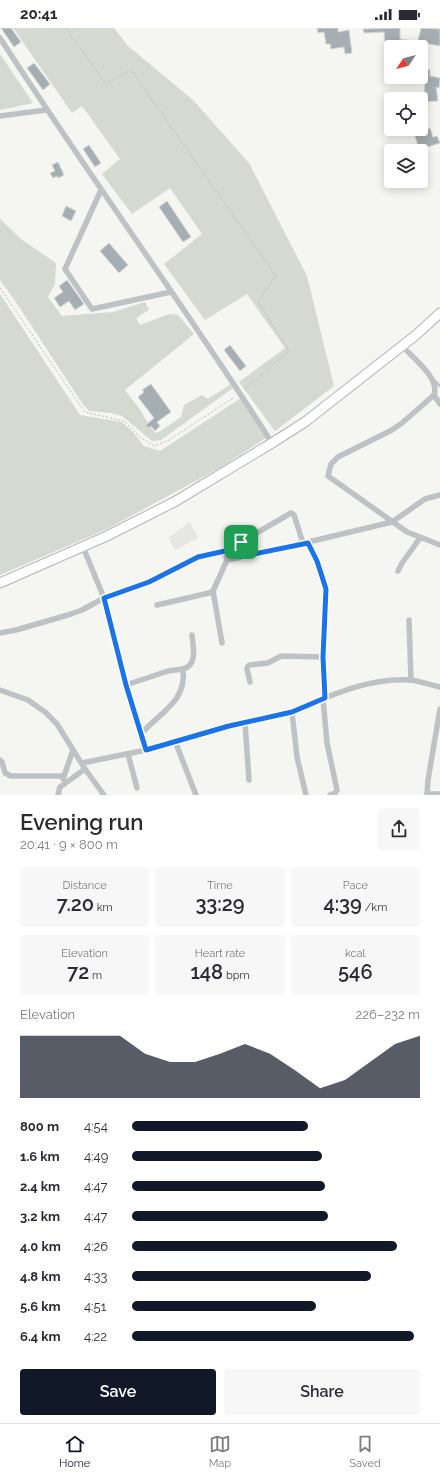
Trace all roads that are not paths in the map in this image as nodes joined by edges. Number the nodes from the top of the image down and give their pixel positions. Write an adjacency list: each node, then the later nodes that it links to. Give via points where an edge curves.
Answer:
1 (0, 38): 2 (street)
2 (46, 110): 3 (street); 4 (street)
3 (0, 116)
4 (101, 190): 5 (street); 5 (street, via 65,269 92,309)
5 (170, 292): 12 (street)
6 (440, 313): 7 (highway)
7 (402, 346): 8 (street); 12 (highway, via 305,422)
8 (432, 378): 9 (lane); 10 (street, via 436,390)
9 (440, 386)
10 (434, 395): 11 (street); 14 (street, via 392,430 338,457 331,464 327,474)
11 (440, 404)
12 (272, 444): 19 (highway, via 176,501)
13 (440, 495): 14 (street, via 425,500)
14 (392, 522): 15 (street); 17 (street)
15 (420, 538): 18 (street); 23 (street)
16 (241, 542): 17 (street, via 291,513); 20 (street); 21 (street)
17 (306, 543): 21 (street); 32 (street, via 317,561 326,589)
18 (440, 545)
19 (83, 547): 24 (highway); 26 (street)
20 (225, 551): 22 (street); 26 (street, via 198,557 149,582)
21 (244, 556): 22 (street)
22 (227, 560): 25 (street)
23 (398, 571)
24 (0, 583)
25 (213, 590): 27 (street); 31 (street)
26 (104, 598): 29 (street, via 68,615); 36 (street)
27 (157, 605)
28 (409, 620): 34 (street)
29 (0, 633)
30 (192, 635): 33 (street, via 194,657 189,668)
31 (222, 642)
32 (323, 657): 35 (street, via 281,656 268,663 250,665 247,669); 39 (street)
33 (183, 669): 36 (street, via 168,671); 43 (street, via 184,680 177,699)
34 (411, 680): 37 (street); 39 (street, via 369,684)
35 (250, 682)
36 (126, 685): 43 (street)
37 (440, 687)
38 (0, 690): 45 (street, via 38,705 57,724)
39 (324, 698): 41 (street); 62 (street, via 327,743 337,790)
40 (440, 709): 47 (street)
41 (292, 712): 42 (street); 61 (street, via 297,756)
42 (245, 722): 44 (street); 53 (street)
43 (141, 734): 46 (street)
44 (175, 741): 46 (street); 60 (street)
45 (73, 750): 51 (street); 52 (street)
46 (146, 750): 49 (street)
47 (432, 752): 48 (street); 56 (street)
48 (440, 752)
49 (128, 754): 51 (street); 55 (street)
50 (0, 760): 52 (street, via 8,776)
51 (83, 766): 54 (street); 59 (street)
52 (64, 776): 54 (street)
53 (249, 780)
54 (60, 786): 58 (street)
55 (137, 788)
56 (427, 794): 57 (street)
57 (440, 794)
58 (58, 795)
59 (104, 795)
60 (196, 795)
61 (306, 795)
62 (330, 795)

